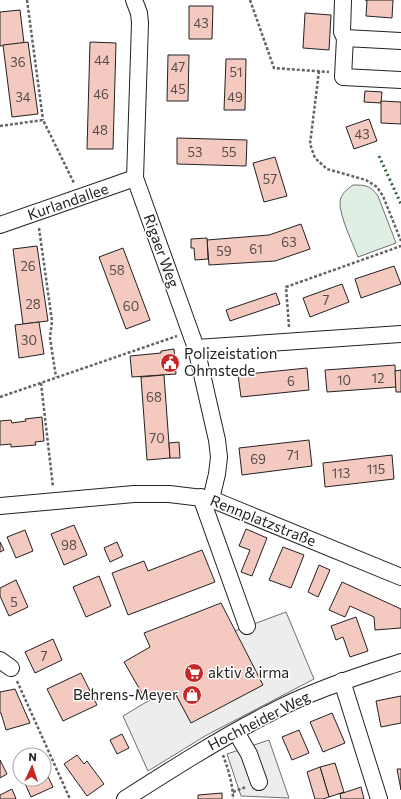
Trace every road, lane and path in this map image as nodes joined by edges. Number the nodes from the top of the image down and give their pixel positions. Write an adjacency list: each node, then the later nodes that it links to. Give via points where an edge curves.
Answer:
1 (27, 0): 10 (path)
2 (134, 0): 12 (street, Rigaer Weg, via 140,23)
3 (250, 0): 7 (path, via 274,68)
4 (343, 0): 5 (street, via 342,32)
5 (345, 38): 6 (street); 8 (street)
6 (401, 41)
7 (319, 71): 8 (path); 16 (path, via 310,144 315,158 327,169 366,180 377,187)
8 (344, 73): 9 (street, via 343,77)
9 (401, 80)
10 (43, 120): 11 (path); 13 (path)
11 (0, 126)
12 (135, 178): 13 (street, Kurlandallee); 18 (street, Rigaer Weg)
13 (81, 197): 14 (street, Kurlandallee)
14 (37, 213): 15 (street, Kurlandallee); 22 (path, via 52,321 50,338)
15 (0, 226)
16 (401, 241)
17 (401, 246): 20 (path, via 286,287)
18 (190, 332): 21 (street, Rigaer Weg); 22 (path)
19 (401, 334): 20 (street)
20 (291, 342): 21 (street)
21 (196, 348): 25 (street, Rigaer Weg, via 219,457 217,474)
22 (56, 378): 23 (path)
23 (41, 383): 24 (path); 26 (path)
24 (0, 397)
25 (206, 498): 26 (street, Rennplatzstraße, via 134,494); 28 (street, Rennplatzstraße); 29 (street)
26 (55, 501): 27 (street, Rennplatzstraße)
27 (0, 506)
28 (401, 577)
29 (247, 626)
30 (401, 662): 32 (street, Hochheider Weg)
31 (5, 664): 36 (path)
32 (342, 682): 33 (street, Hochheider Weg, via 269,713); 39 (street)
33 (236, 732): 34 (street, Hochheider Weg); 35 (street, via 249,754)
34 (217, 742): 37 (street, Hochheider Weg); 38 (path, via 229,772)
35 (259, 782)
36 (70, 799)
37 (125, 799)
38 (233, 799)
39 (379, 799)

